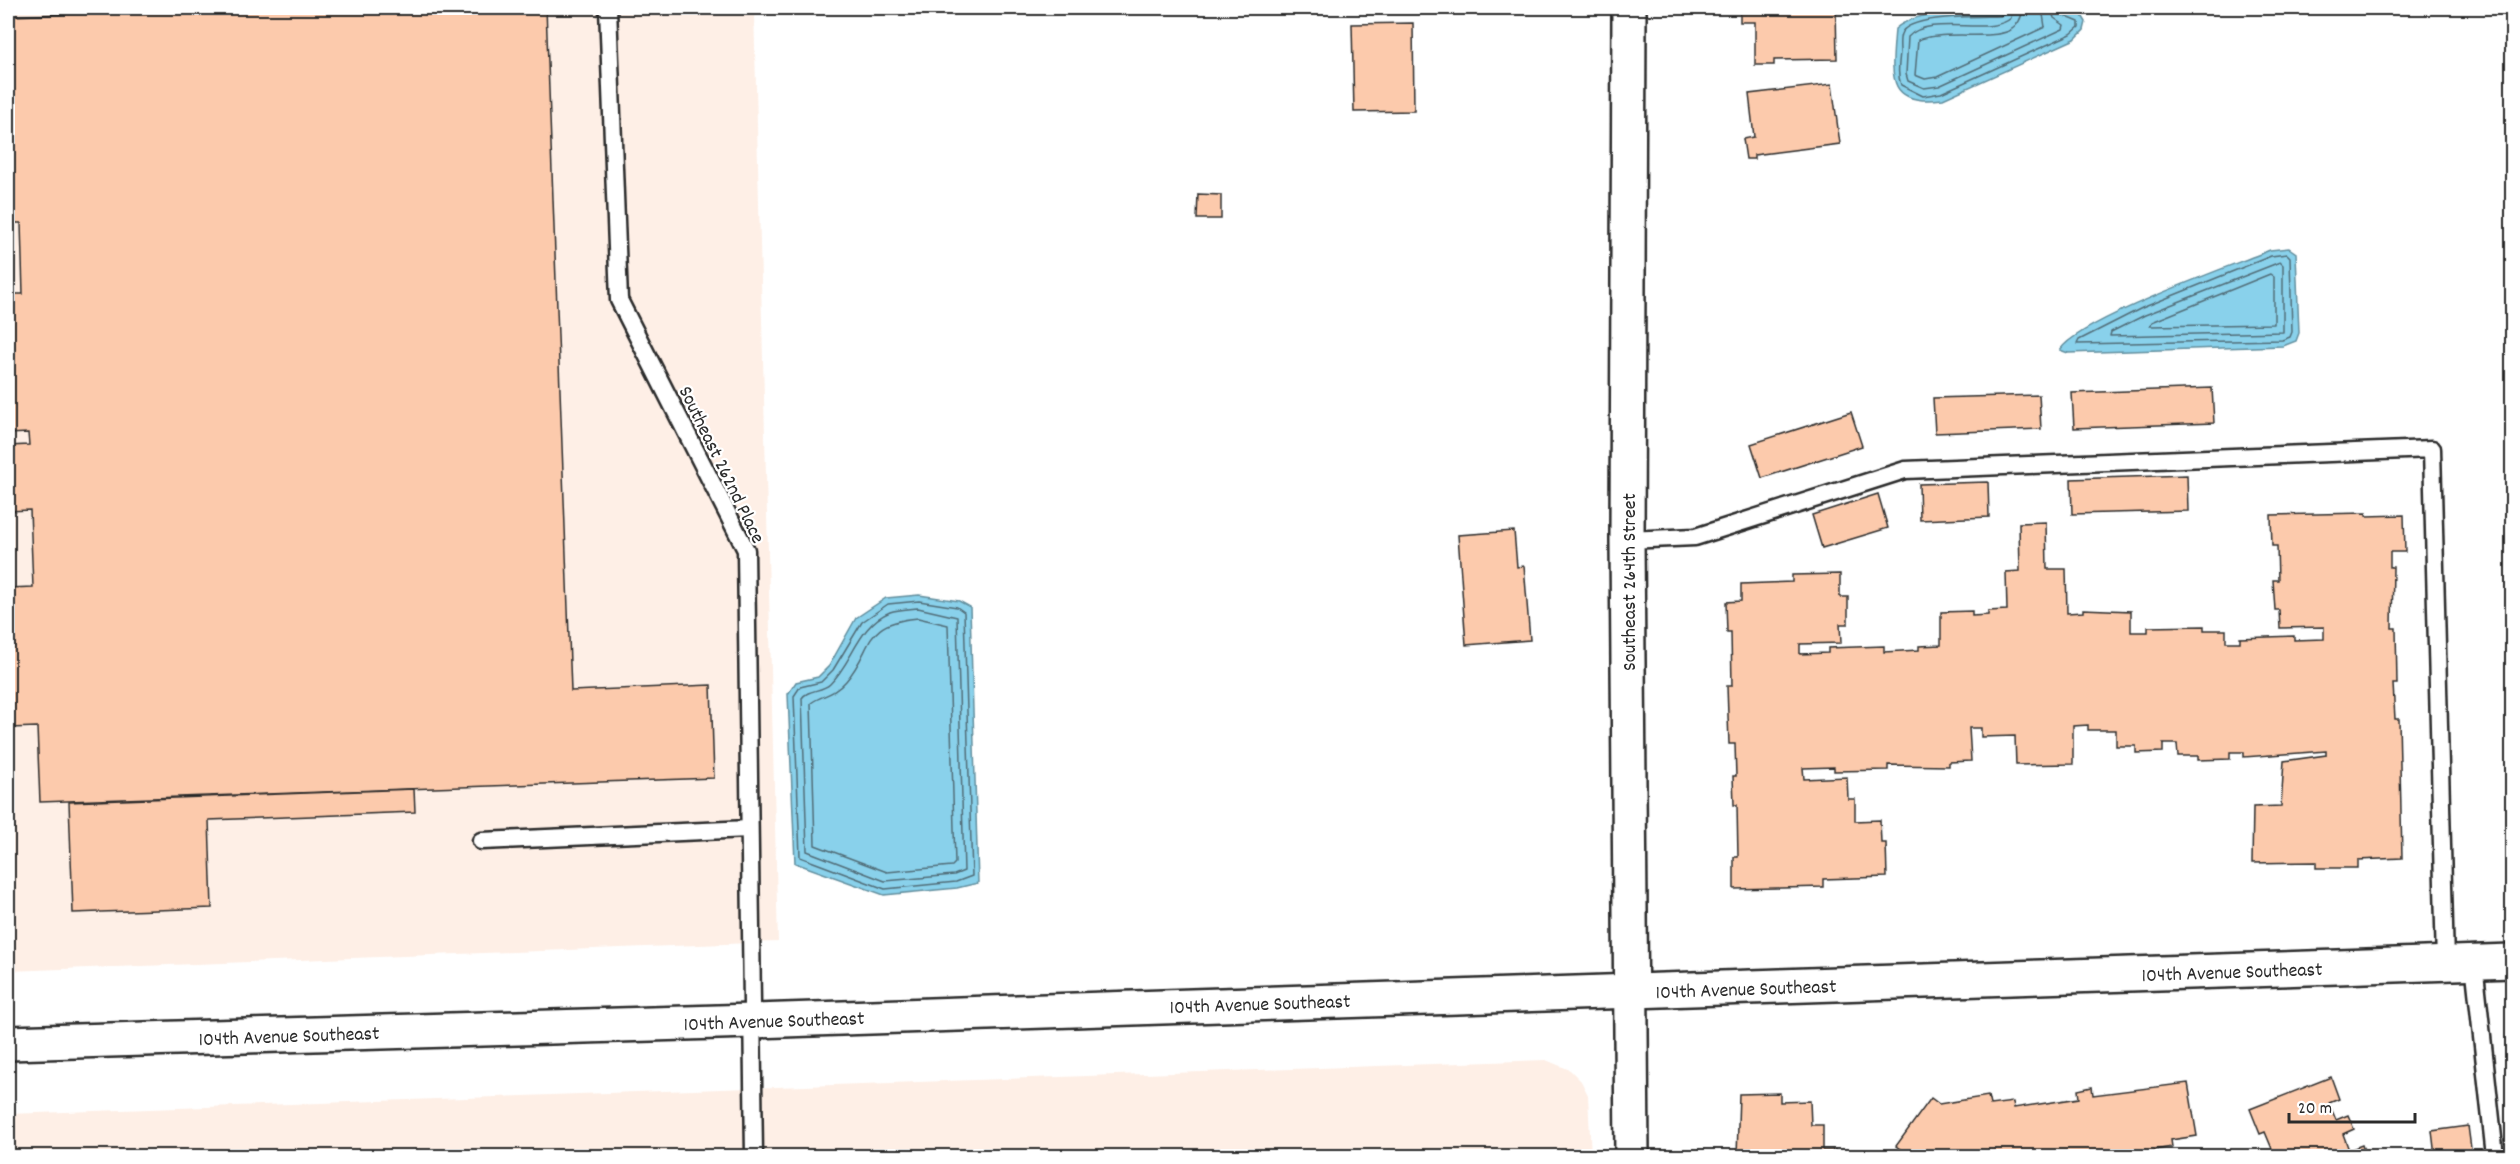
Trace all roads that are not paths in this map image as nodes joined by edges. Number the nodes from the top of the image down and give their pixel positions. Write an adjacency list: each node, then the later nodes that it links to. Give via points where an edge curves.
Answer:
1 (608, 8): 4 (lane, Southeast 262nd Place, via 619,300 746,550)
2 (1629, 8): 3 (street, Southeast 264th Street)
3 (1627, 540): 7 (lane, via 1695,537 1905,470 2432,449); 8 (street, Southeast 264th Street)
4 (749, 830): 5 (lane); 9 (lane, Southeast 262nd Place)
5 (481, 841)
6 (2512, 961): 7 (street, 104th Avenue Southeast)
7 (2459, 963): 8 (street, 104th Avenue Southeast); 13 (lane)
8 (1629, 992): 9 (street, 104th Avenue Southeast); 12 (street, Southeast 264th Street)
9 (752, 1021): 10 (street, 104th Avenue Southeast); 11 (lane, Southeast 262nd Place)
10 (8, 1043)
11 (754, 1156)
12 (1632, 1156)
13 (2495, 1156)

